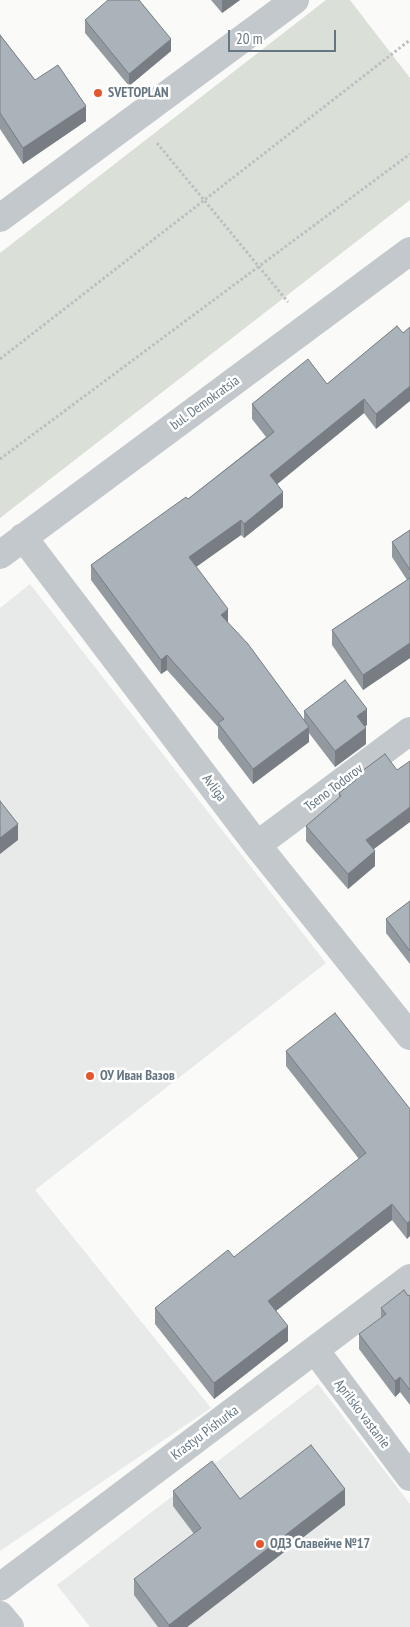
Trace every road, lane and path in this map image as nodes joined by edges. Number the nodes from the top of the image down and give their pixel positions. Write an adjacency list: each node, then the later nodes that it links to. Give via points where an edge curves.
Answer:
1 (295, 0): 3 (street)
2 (410, 40): 5 (path)
3 (136, 118): 5 (path); 6 (street)
4 (410, 154): 8 (path)
5 (204, 201): 8 (path); 10 (path)
6 (5, 206)
7 (410, 251): 9 (street, bul. Demokratsia)
8 (258, 266): 9 (path); 11 (path)
9 (308, 326): 12 (street, bul. Demokratsia)
10 (0, 360)
11 (0, 459)
12 (23, 538): 13 (street, bul. Demokratsia); 15 (street, Avliga)
13 (0, 555)
14 (410, 731): 15 (street, Tseno Todorov)
15 (257, 845): 16 (street, Avliga)
16 (410, 1036)
17 (410, 1278): 18 (street, Krastyu Pishurka)
18 (315, 1350): 19 (street, Aprilsko vastanie); 20 (street, Krastyu Pishurka)
19 (410, 1477)
20 (0, 1587)
21 (0, 1615): 22 (street)
22 (10, 1627)

